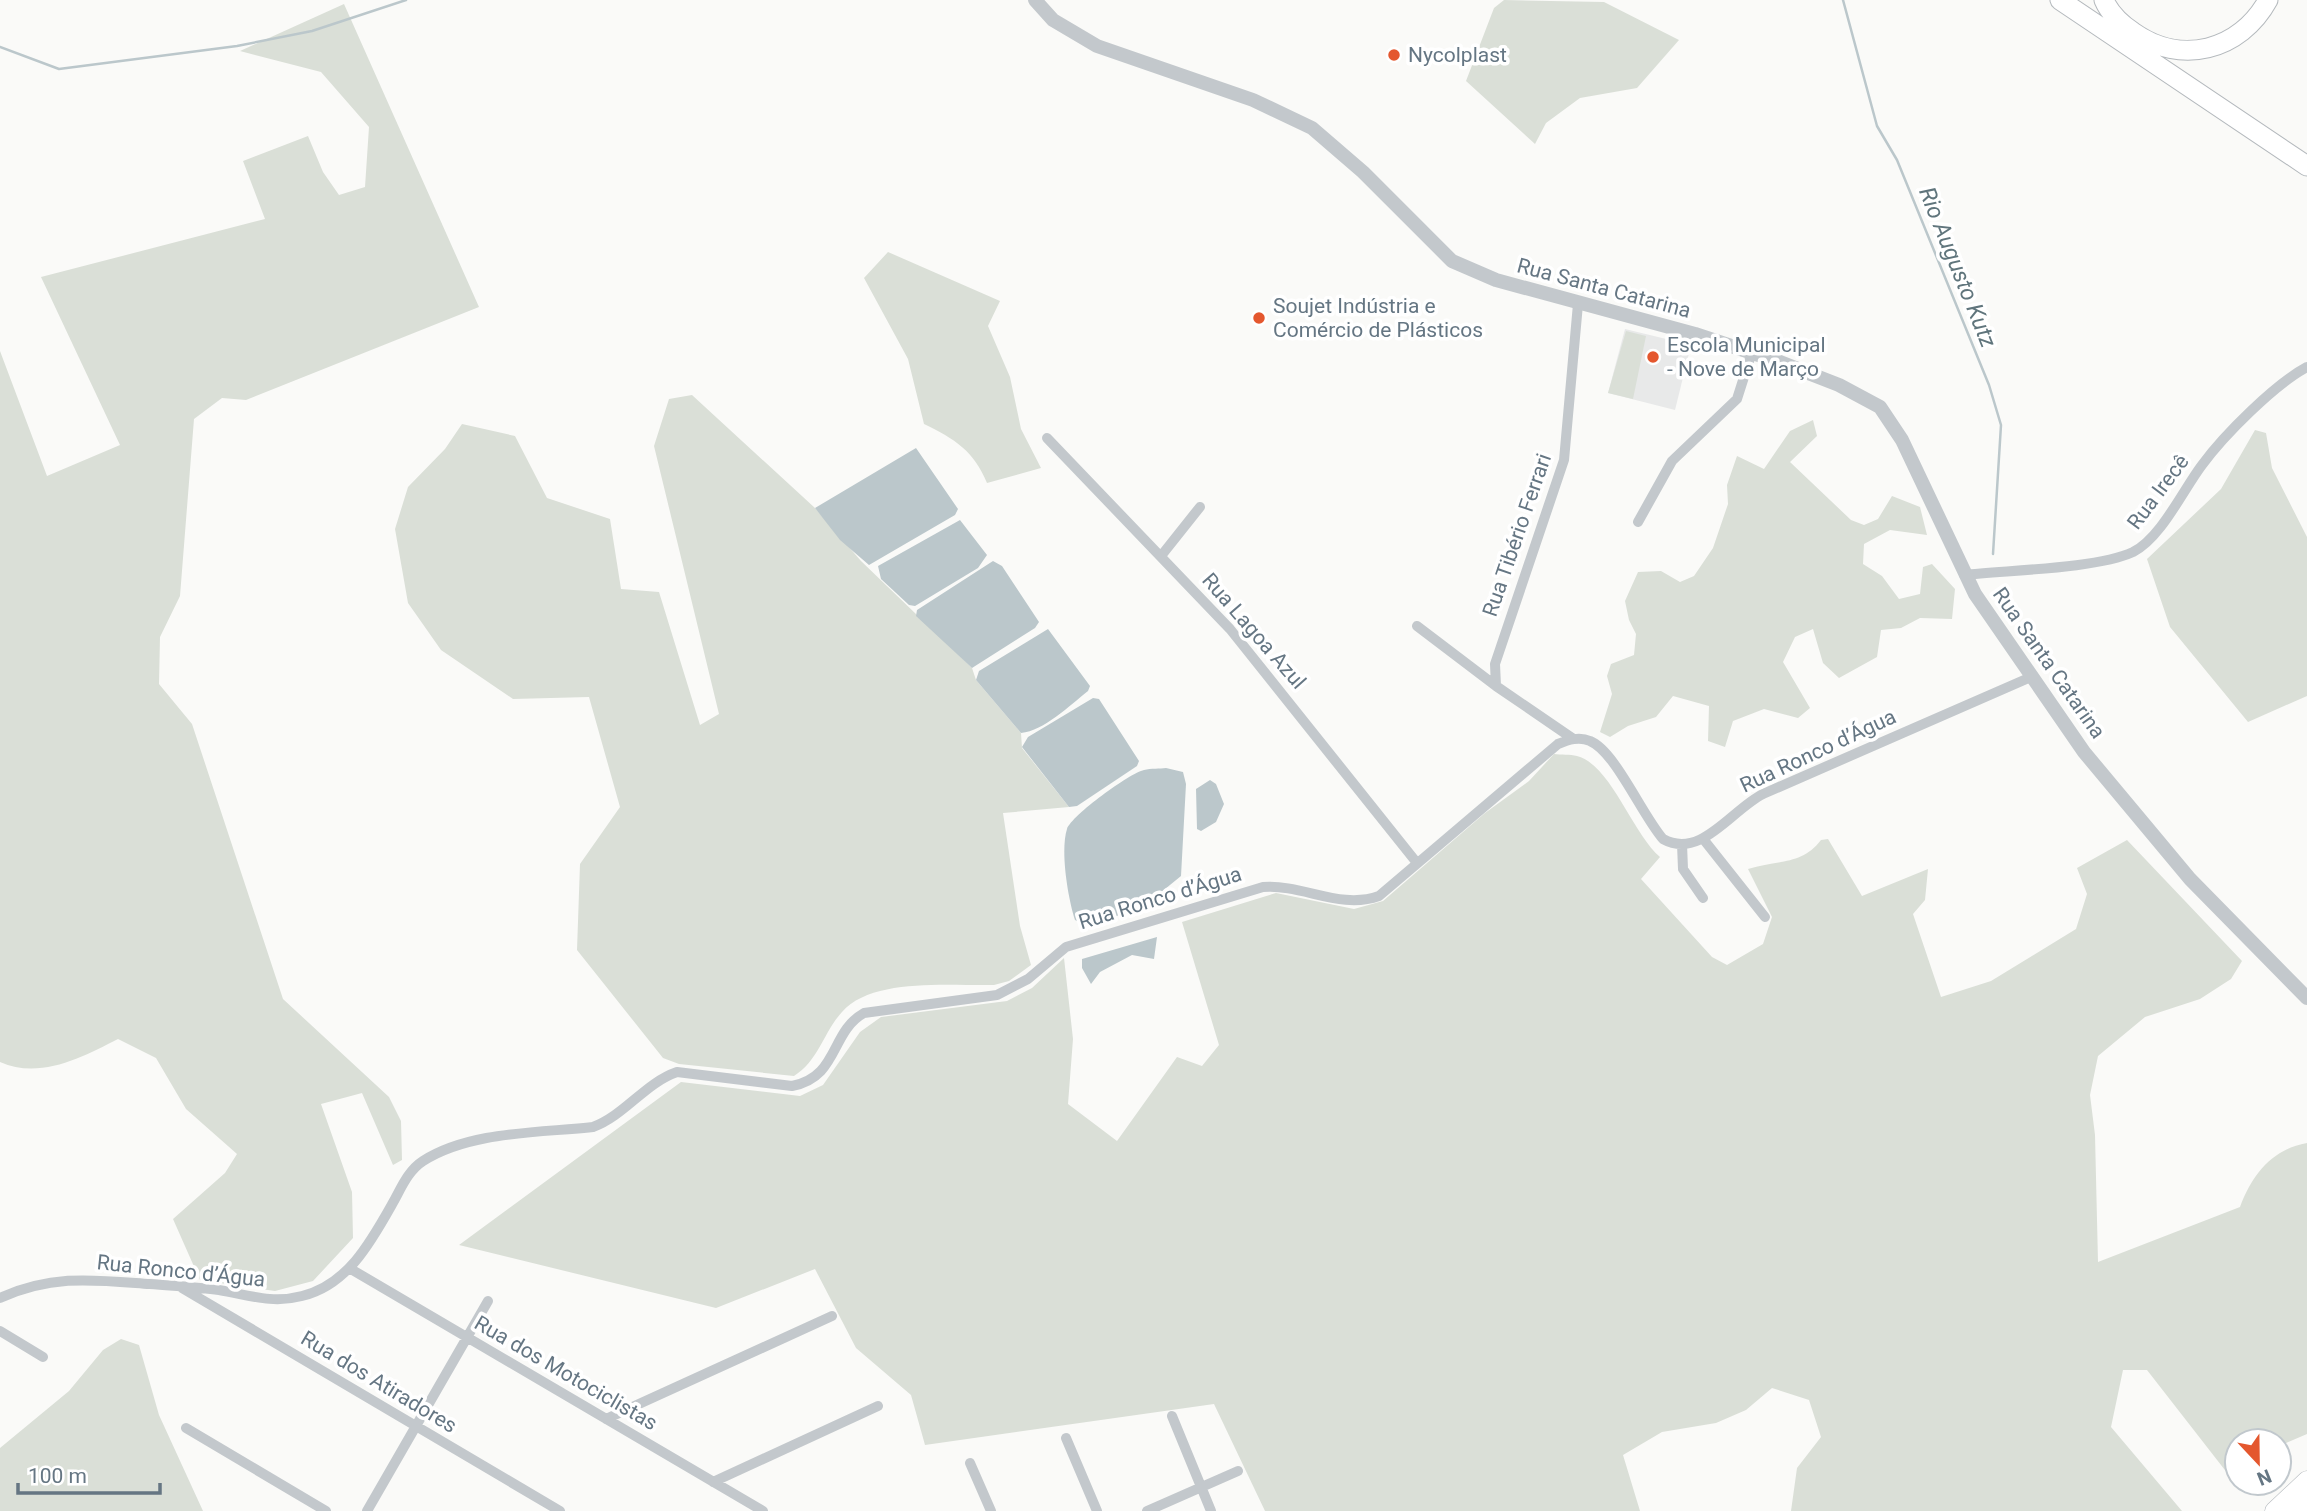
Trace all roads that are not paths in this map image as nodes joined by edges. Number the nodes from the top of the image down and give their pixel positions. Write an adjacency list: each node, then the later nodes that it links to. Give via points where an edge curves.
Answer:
1 (1035, 0): 6 (street, Rua Santa Catarina, via 1053,20 1097,46 1254,100 1311,128 1355,164 1452,261 1496,280)
2 (2060, 0): 5 (highway)
3 (2104, 0): 4 (highway, via 2121,24 2145,40 2190,52 2236,37)
4 (2268, 0)
5 (2307, 166)
6 (1578, 304): 7 (street, Rua Santa Catarina); 16 (street, Rua Tibério Ferrari, via 1564,460 1495,664)
7 (1752, 352): 11 (street, via 1737,399 1672,461); 13 (street, Rua Santa Catarina, via 1839,385 1880,407 1902,440)
8 (2307, 366): 13 (street, Rua Irecê, via 2218,444 2157,531 2133,552 2097,561)
9 (1047, 438): 12 (street, Rua Lagoa Azul)
10 (1200, 507): 12 (street)
11 (1638, 522)
12 (1161, 556): 20 (street, Rua Lagoa Azul, via 1277,685)
13 (1964, 575): 15 (street, Rua Santa Catarina)
14 (1417, 626): 16 (street)
15 (2031, 677): 18 (street, Rua Ronco d’Água, via 1763,794); 23 (street, Rua Santa Catarina, via 2101,775 2166,851)
16 (1496, 686): 17 (street)
17 (1572, 738): 19 (street, via 1588,739 1599,746 1655,830 1671,843); 20 (street, Rua Ronco d’Água, via 1558,744)
18 (1704, 840): 19 (street); 22 (street)
19 (1682, 844): 21 (street, via 1683,869)
20 (1417, 863): 24 (street, Rua Ronco d’Água, via 1367,901 1264,887 1066,947 1028,979 997,995 864,1013 849,1025 822,1073 803,1084 677,1072 593,1127 505,1137 443,1151 412,1170 370,1242)
21 (1703, 898)
22 (1765, 917)
23 (2307, 998)
24 (349, 1268): 25 (street, Rua Ronco d’Água, via 323,1288 292,1299 262,1300); 30 (street, Rua dos Motociclistas)
25 (180, 1287): 26 (street, Rua Ronco d’Água, via 61,1280); 35 (street, Rua dos Atiradores)
26 (0, 1298)
27 (488, 1301): 30 (street)
28 (832, 1316): 34 (street)
29 (0, 1331): 31 (street)
30 (467, 1337): 34 (street, Rua dos Motociclistas); 35 (street)
31 (43, 1357)
32 (878, 1406): 41 (street)
33 (1172, 1416): 42 (street)
34 (606, 1419): 41 (street, Rua dos Motociclistas)
35 (416, 1426): 45 (street); 46 (street, Rua dos Atiradores)
36 (186, 1428): 44 (street)
37 (1066, 1438): 49 (street)
38 (970, 1463): 48 (street)
39 (1238, 1471): 42 (street)
40 (2307, 1480): 52 (main road)
41 (713, 1482): 47 (street, Rua dos Motociclistas)
42 (1201, 1487): 50 (street); 51 (street)
43 (2307, 1499): 53 (main road)
44 (326, 1511)
45 (367, 1511)
46 (559, 1511)
47 (763, 1511)
48 (991, 1511)
49 (1097, 1511)
50 (1146, 1511)
51 (1211, 1511)
52 (2274, 1511)
53 (2295, 1511)

